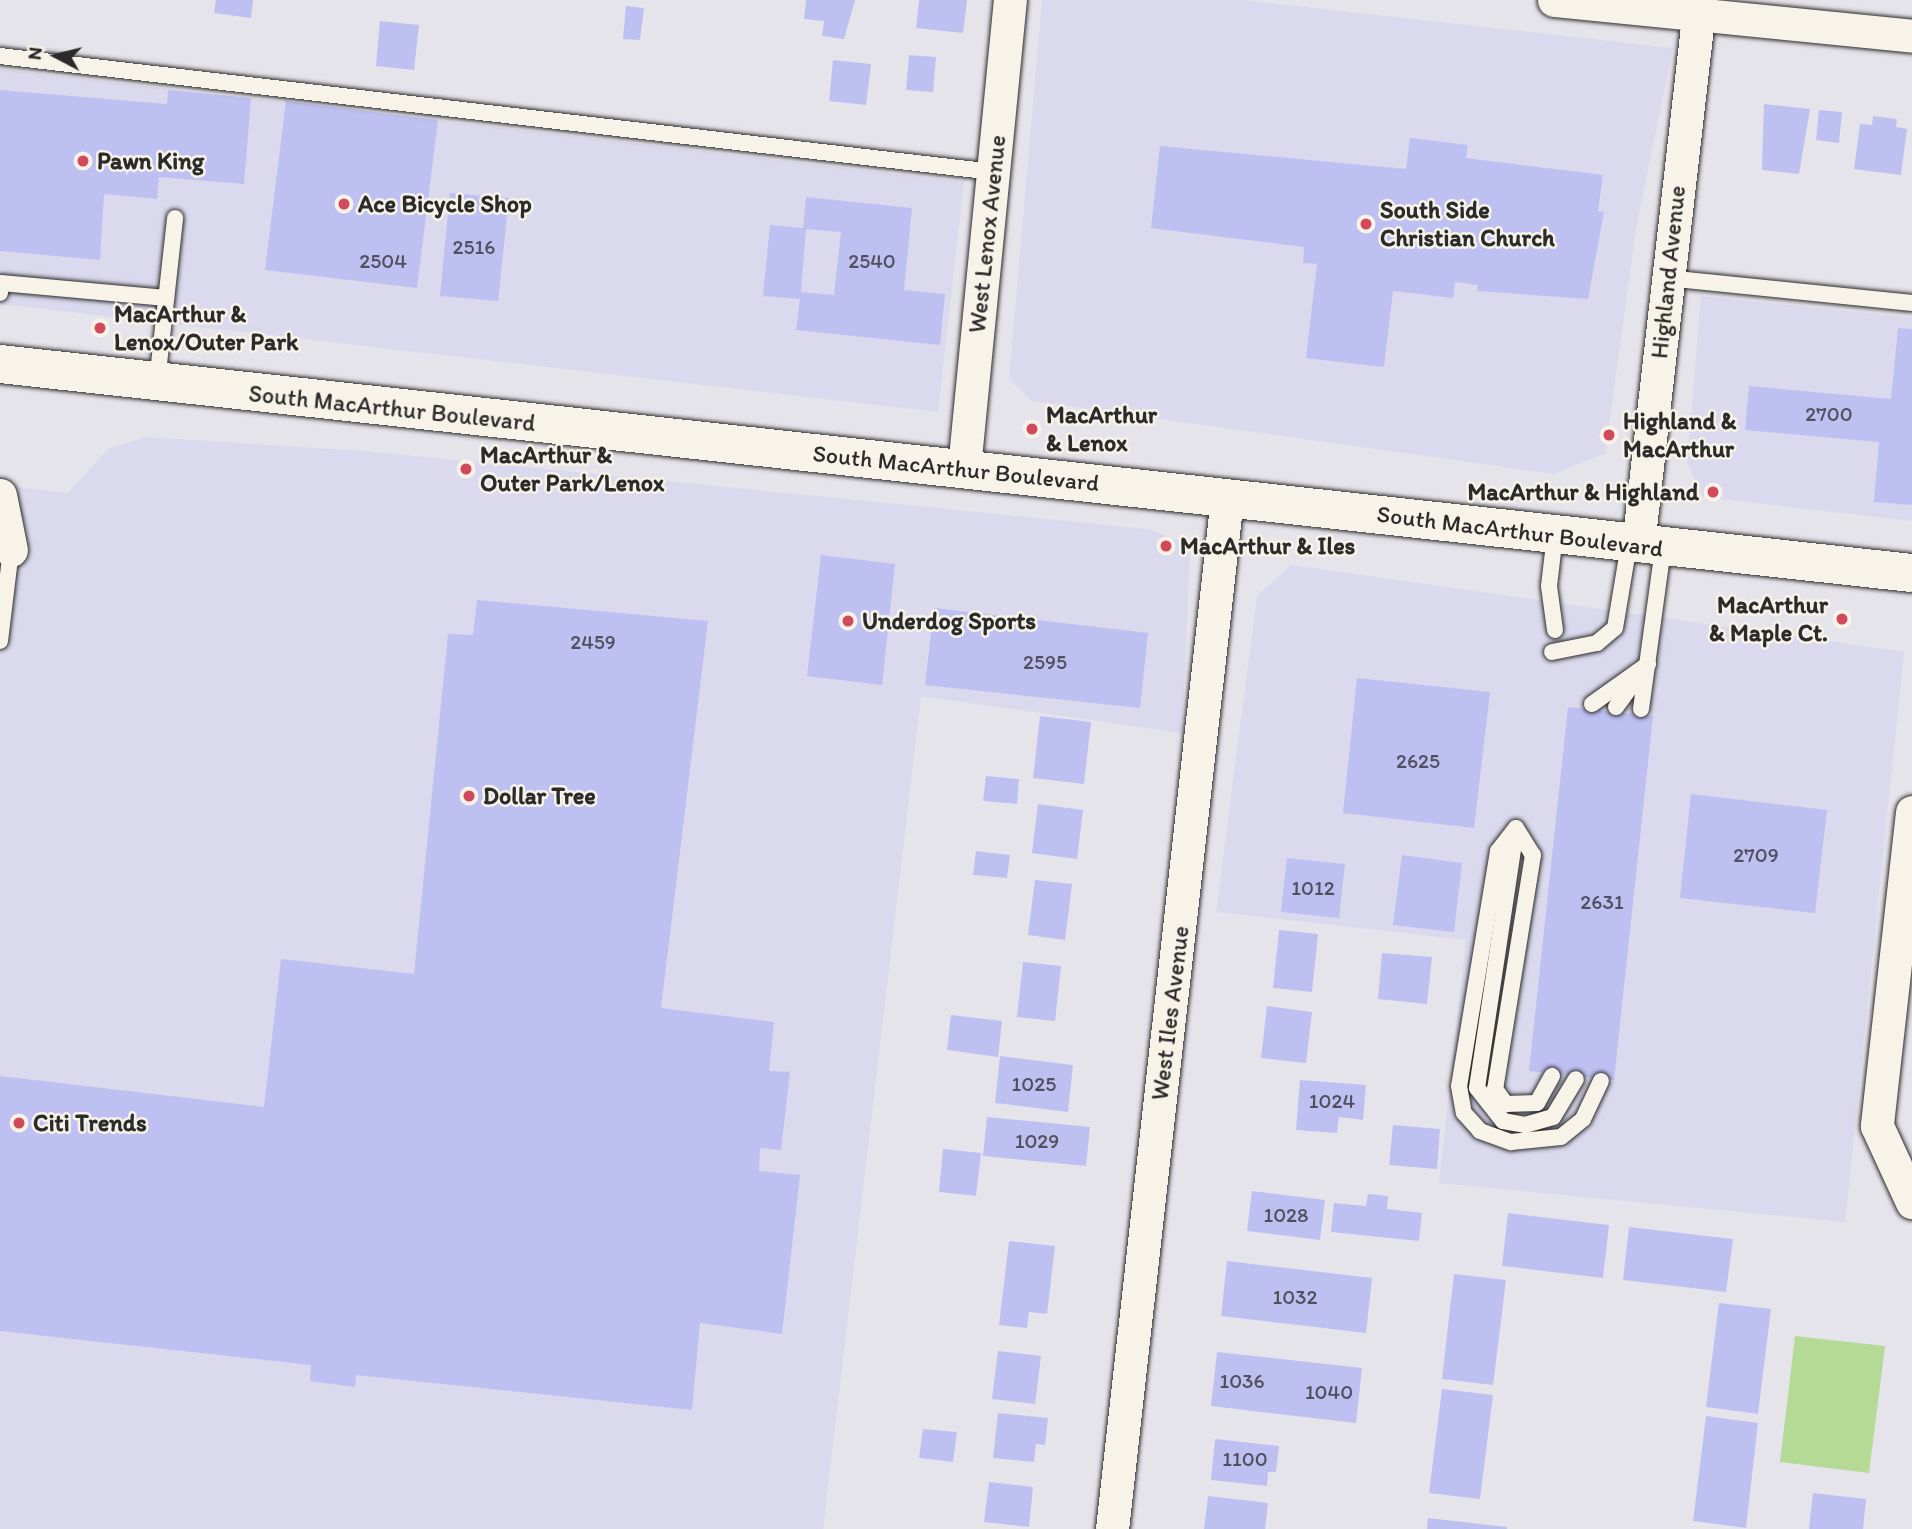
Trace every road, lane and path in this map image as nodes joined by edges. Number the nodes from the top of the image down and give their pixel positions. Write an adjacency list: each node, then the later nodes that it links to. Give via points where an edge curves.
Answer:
1 (1010, 0): 6 (street, West Lenox Avenue)
2 (1554, 0): 3 (street)
3 (1699, 7): 4 (street); 8 (street, Highland Avenue)
4 (1912, 36)
5 (0, 55): 6 (lane)
6 (993, 172): 14 (street, West Lenox Avenue)
7 (175, 218): 10 (lane)
8 (1667, 278): 11 (lane); 18 (street, Highland Avenue)
9 (0, 293): 10 (lane, via 1,283)
10 (166, 298): 13 (lane)
11 (1912, 303)
12 (0, 364): 13 (main road, South MacArthur Boulevard)
13 (157, 382): 14 (main road, South MacArthur Boulevard)
14 (964, 468): 16 (main road, South MacArthur Boulevard)
15 (0, 495): 19 (street)
16 (1227, 497): 17 (main road, South MacArthur Boulevard); 34 (street, West Iles Avenue)
17 (1555, 535): 18 (main road, South MacArthur Boulevard); 21 (lane, via 1549,586)
18 (1643, 545): 20 (main road, South MacArthur Boulevard); 23 (lane, via 1615,628 1597,643); 24 (lane)
19 (11, 551): 22 (lane)
20 (1912, 573)
21 (1555, 630)
22 (0, 641)
23 (1552, 652)
24 (1648, 664): 25 (lane); 26 (lane); 27 (lane)
25 (1592, 704)
26 (1616, 707)
27 (1641, 709)
28 (1912, 812): 33 (street, via 1877,1126)
29 (1516, 828): 30 (lane, via 1533,855 1495,1089 1506,1104 1537,1103); 31 (lane, via 1477,1088 1503,1121 1525,1125 1553,1117); 32 (lane, via 1498,851 1459,1086 1464,1113 1480,1131 1511,1142 1562,1137 1583,1119)
30 (1552, 1076)
31 (1576, 1079)
32 (1601, 1081)
33 (1912, 1202)
34 (1112, 1529)

